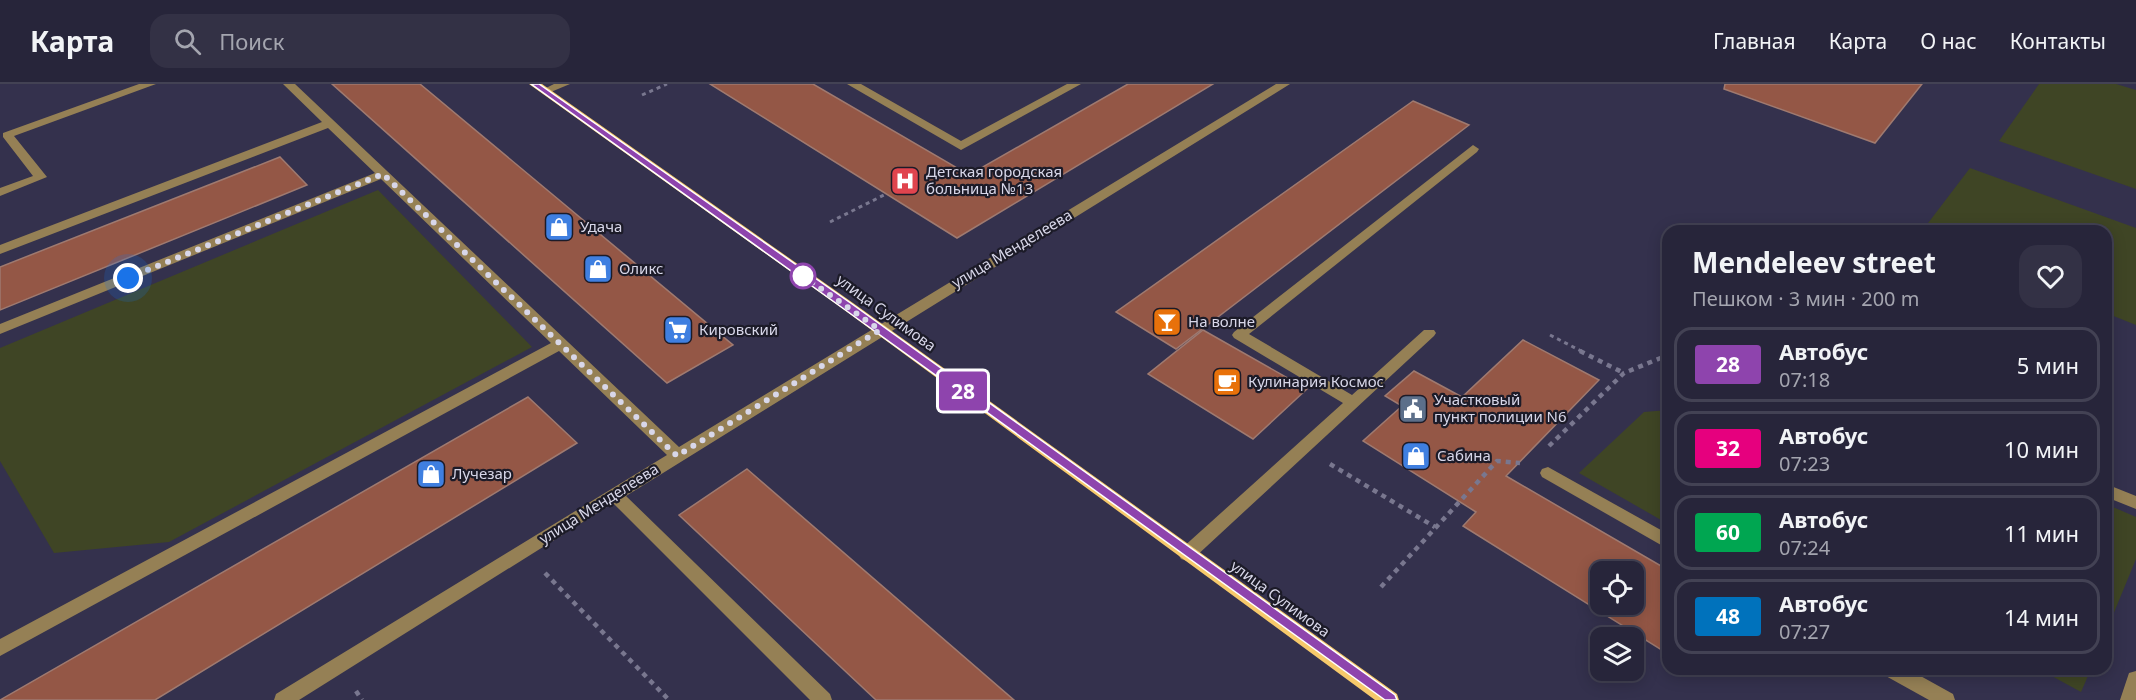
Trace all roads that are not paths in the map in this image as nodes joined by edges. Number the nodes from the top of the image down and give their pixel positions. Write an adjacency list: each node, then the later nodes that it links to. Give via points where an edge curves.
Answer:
1 (150, 84): 11 (street, via 7,135 40,177)
2 (289, 84): 8 (street)
3 (564, 84): 7 (street)
4 (853, 84): 5 (street, via 961,146)
5 (1075, 84)
6 (1284, 84): 14 (street, улица Менделеева)
7 (541, 88): 14 (main road, улица Сулимова)
8 (329, 123): 10 (street); 12 (street)
9 (1473, 149): 17 (street, via 1239,335)
10 (383, 174): 13 (street); 16 (street)
11 (0, 192)
12 (0, 250)
13 (0, 329)
14 (880, 330): 18 (street, улица Менделеева); 24 (main road, улица Сулимова)
15 (1429, 333): 17 (street)
16 (561, 344): 18 (street); 25 (street)
17 (1353, 402): 24 (street)
18 (677, 456): 21 (street, улица Менделеева)
19 (1548, 473): 23 (street)
20 (2112, 493): 22 (street)
21 (614, 494): 28 (street, улица Менделеева); 29 (street)
22 (2136, 503)
23 (1662, 539)
24 (1187, 554): 30 (main road, улица Сулимова)
25 (0, 648)
26 (1902, 675): 31 (street)
27 (2136, 679): 32 (street)
28 (283, 700)
29 (823, 700)
30 (1390, 700)
31 (1946, 700)
32 (2129, 700)

